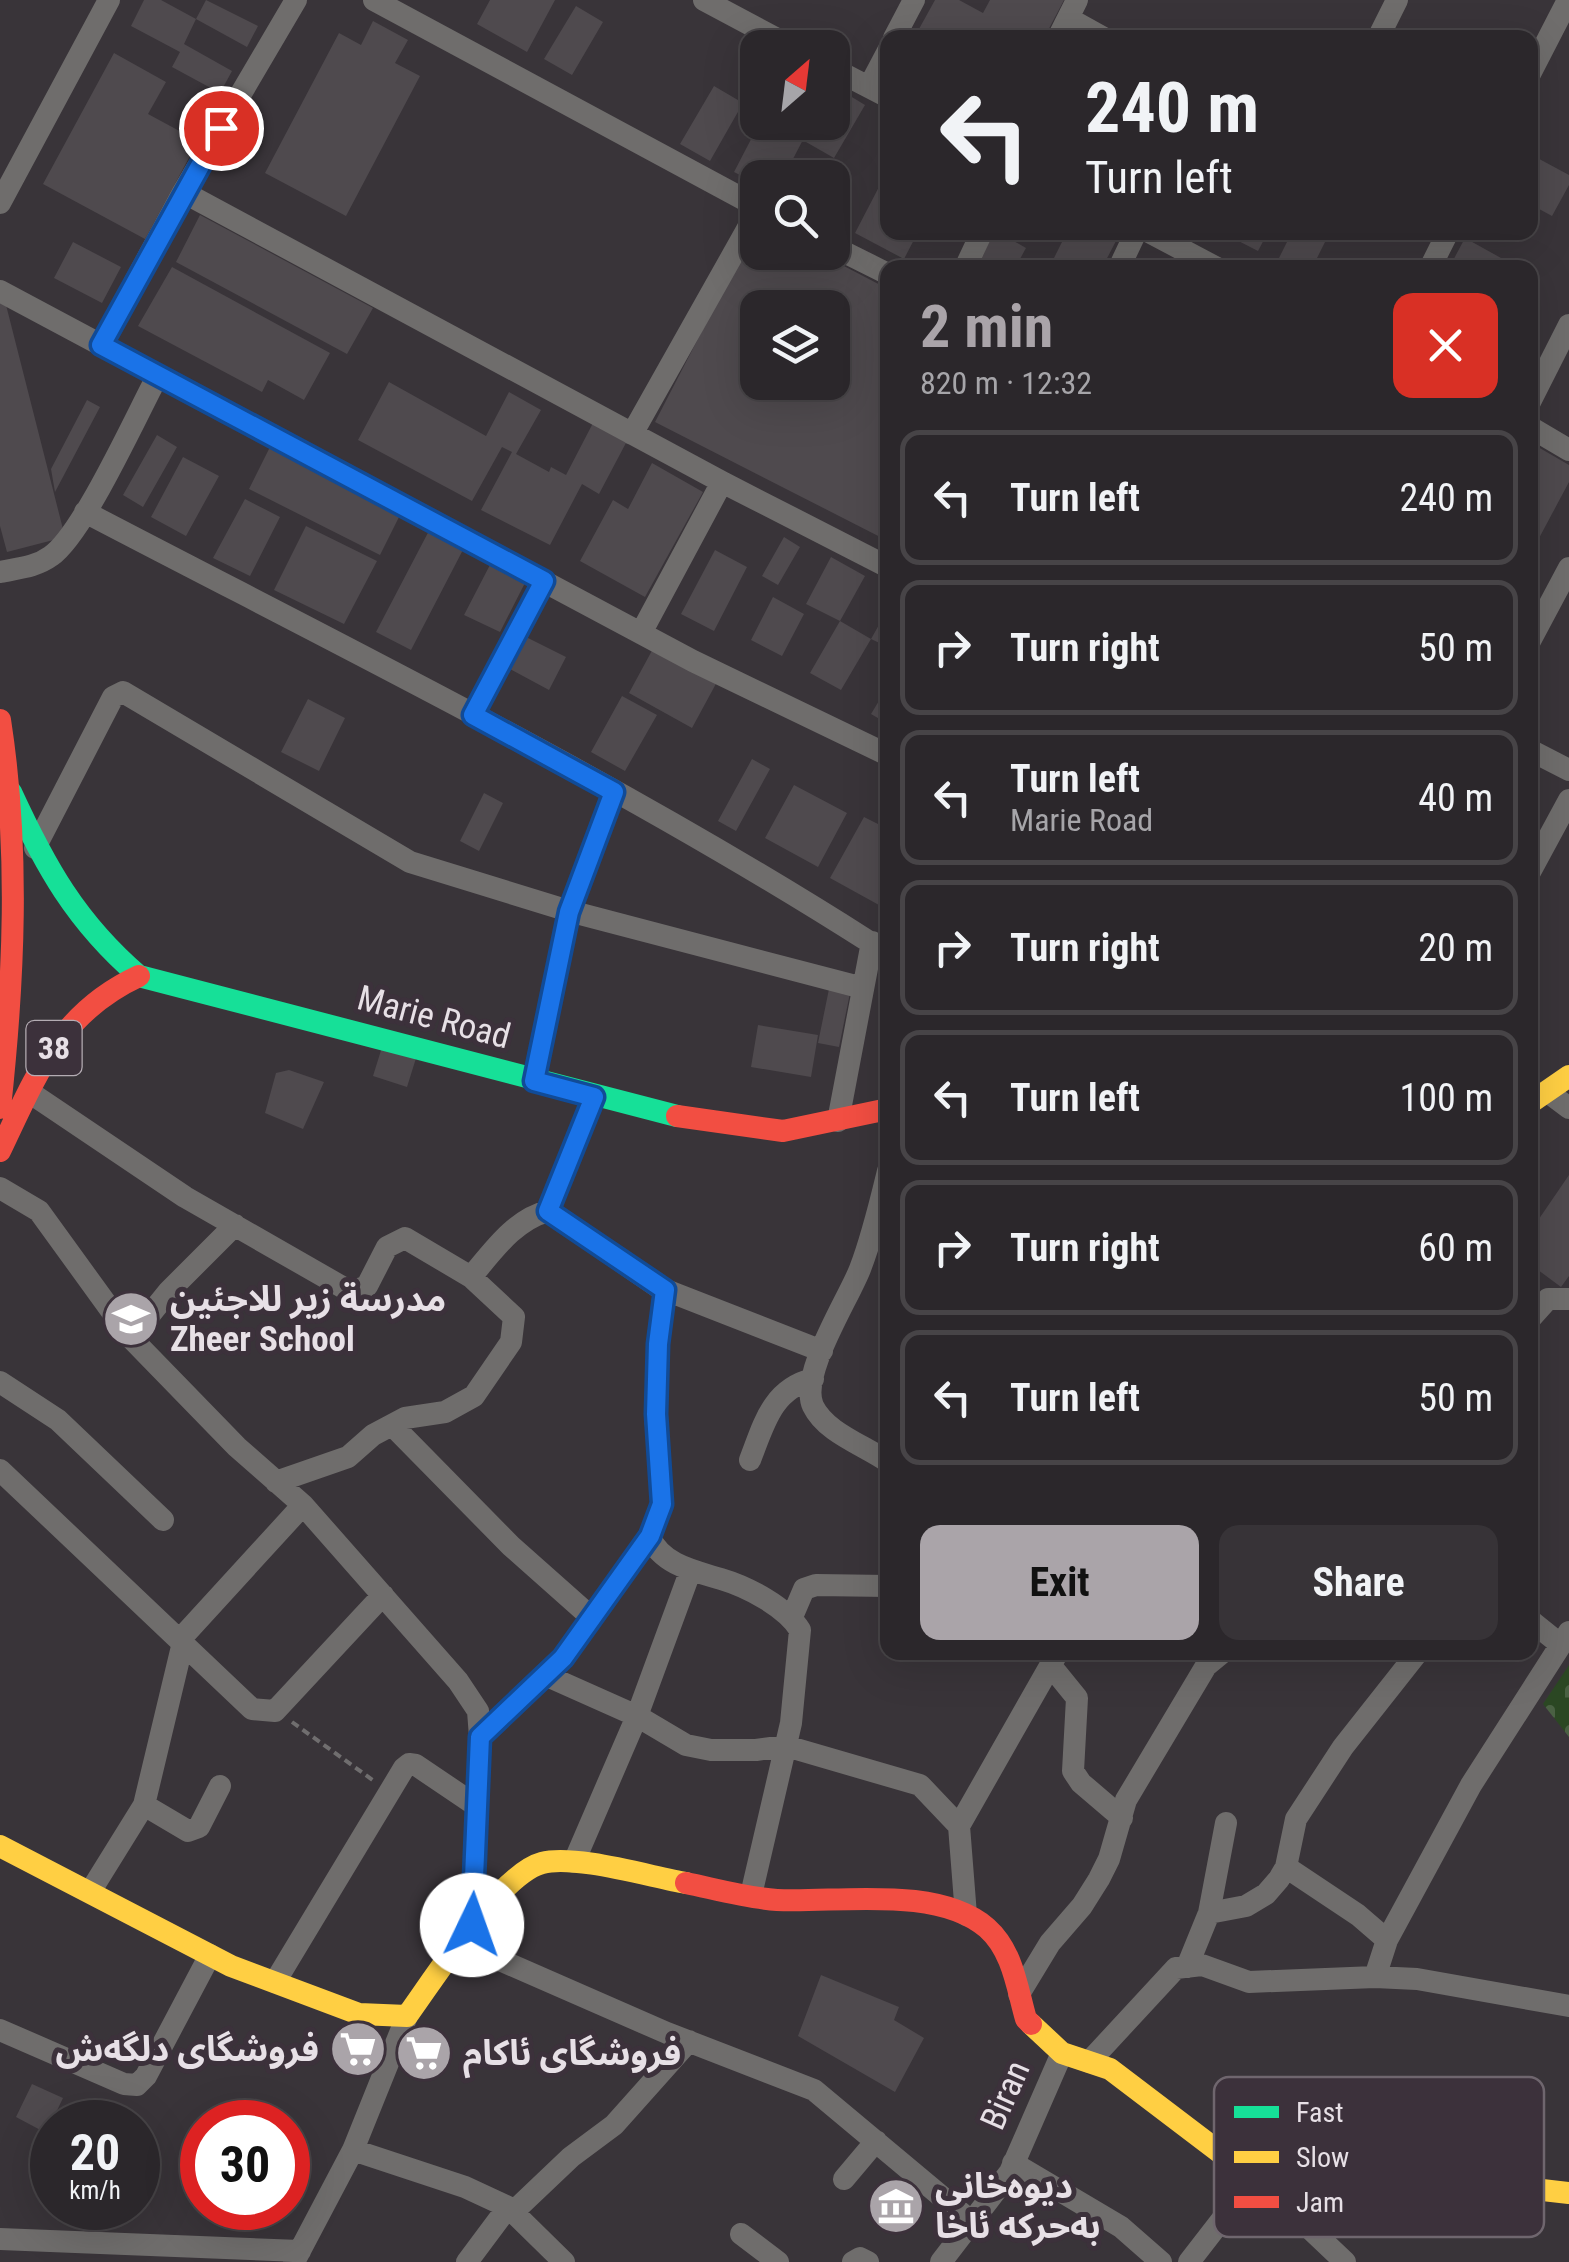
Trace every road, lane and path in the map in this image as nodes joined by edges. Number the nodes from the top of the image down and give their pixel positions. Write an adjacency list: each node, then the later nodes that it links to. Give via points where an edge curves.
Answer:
1 (110, 0): 16 (street)
2 (296, 0): 14 (street)
3 (374, 0): 15 (street)
4 (704, 0): 8 (street)
5 (914, 0): 9 (street)
6 (1397, 0): 10 (street)
7 (1568, 0): 11 (street)
8 (760, 30)
9 (898, 30)
10 (1382, 30)
11 (1538, 58)
12 (850, 77): 13 (street)
13 (878, 92)
14 (183, 192): 24 (street); 28 (street)
15 (740, 198)
16 (0, 204)
17 (740, 240): 28 (street)
18 (1164, 240): 20 (street)
19 (850, 255): 21 (street)
20 (1202, 260)
21 (880, 270)
22 (0, 291): 24 (street)
23 (1569, 325): 26 (street)
24 (101, 345): 25 (street)
25 (158, 375): 31 (street); 35 (street)
26 (1538, 386)
27 (1538, 431): 29 (street)
28 (632, 434): 30 (street)
29 (1569, 450)
30 (722, 482): 32 (street); 37 (street)
31 (86, 512): 34 (street, via 56,554); 38 (street)
32 (880, 563)
33 (1569, 568): 36 (street)
34 (0, 572)
35 (544, 581): 37 (street); 38 (street)
36 (1539, 601)
37 (641, 633): 40 (street)
38 (473, 715): 44 (street)
39 (0, 720): 43 (street, 38)
40 (880, 751)
41 (1538, 754): 42 (street)
42 (1569, 770)
43 (10, 792): 46 (street, 38); 57 (street, 38, via 12,995)
44 (614, 792): 48 (street); 49 (street)
45 (1569, 800): 47 (street)
46 (35, 848): 48 (street, via 113,698 123,692 410,862); 50 (street, 38, via 70,908)
47 (1538, 857)
48 (569, 912): 51 (street); 53 (street)
49 (880, 945): 51 (street)
50 (139, 976): 53 (street, Marie Road / 38); 54 (street, 38, via 103,992 74,1017)
51 (864, 988): 60 (street)
52 (1569, 1076): 56 (street)
53 (534, 1081): 55 (street, Marie Road / 38)
54 (29, 1092): 61 (street, 38); 65 (street)
55 (594, 1097): 60 (street, Marie Road / 38, via 695,1121 782,1131); 63 (street)
56 (1539, 1098): 58 (street)
57 (0, 1108)
58 (1569, 1108)
59 (880, 1110): 60 (street, Marie Road / 38)
60 (838, 1121)
61 (0, 1150)
62 (0, 1188): 70 (street, via 39,1210)
63 (548, 1211): 66 (street, via 517,1227); 67 (street)
64 (880, 1219): 71 (street)
65 (235, 1225): 66 (street, via 350,1292 367,1286 387,1247 406,1238); 70 (street)
66 (471, 1277): 74 (street, via 514,1318 511,1342 474,1396 445,1412)
67 (665, 1290): 71 (street); 81 (street, via 656,1414 662,1504)
68 (1569, 1299): 69 (street, via 1548,1300)
69 (1538, 1311)
70 (132, 1338): 78 (street)
71 (822, 1351): 72 (street)
72 (813, 1379): 75 (street, via 814,1408 836,1431); 76 (street, via 792,1384 778,1400)
73 (0, 1382): 80 (street, via 58,1420)
74 (392, 1425): 78 (street, via 348,1457); 85 (street)
75 (880, 1457)
76 (750, 1460)
77 (0, 1470): 89 (street)
78 (276, 1482): 79 (street)
79 (303, 1505): 84 (street); 89 (street)
80 (164, 1520)
81 (650, 1536): 82 (street, via 654,1547); 85 (street)
82 (690, 1572): 86 (street, via 724,1580); 96 (street)
83 (880, 1586): 86 (street, via 804,1589)
84 (383, 1596): 95 (street); 97 (street, via 468,1696 478,1711)
85 (592, 1617): 94 (street)
86 (792, 1617): 98 (street, via 800,1630)
87 (1538, 1624): 88 (street)
88 (1565, 1639): 114 (street, via 1471,1786)
89 (182, 1645): 95 (street, via 252,1709); 101 (street)
90 (1053, 1660): 105 (street)
91 (1055, 1660): 103 (street, via 1077,1698 1073,1771)
92 (1213, 1660): 103 (street, via 1179,1708)
93 (1412, 1660): 108 (street, via 1296,1819)
94 (546, 1675): 96 (street); 97 (street)
95 (275, 1711): 100 (path)
96 (637, 1716): 98 (street, via 698,1748); 107 (street)
97 (480, 1737): 102 (street)
98 (786, 1746): 105 (street, via 920,1784); 110 (street)
99 (220, 1786): 101 (street, via 199,1826 188,1831)
100 (390, 1792): 102 (street, via 409,1764); 118 (street)
101 (144, 1805): 109 (street)
102 (478, 1807): 113 (street)
103 (1122, 1818): 119 (street, via 1099,1880)
104 (1226, 1823): 111 (street)
105 (960, 1826): 112 (street)
106 (0, 1846): 109 (street)
107 (574, 1862): 110 (street); 113 (street, via 544,1862 523,1871)
108 (1286, 1867): 111 (street, via 1266,1894 1246,1906); 114 (street)
109 (90, 1892): 115 (street)
110 (751, 1896): 112 (street, via 916,1901)
111 (1208, 1913): 116 (street)
112 (966, 1915): 119 (street, via 1008,1954)
113 (467, 1934): 121 (street); 123 (street)
114 (1387, 1940): 117 (street)
115 (210, 1954): 118 (street); 122 (street, via 136,2085)
116 (1188, 1967): 117 (street, via 1202,1965 1249,1982); 125 (street, via 1176,1968)
117 (1375, 1977): 120 (street)
118 (275, 1982): 121 (street, via 359,2014)
119 (1019, 1994): 124 (street, via 1026,2019)
120 (1569, 2006)
121 (407, 2016): 128 (street)
122 (0, 2030)
123 (689, 2041): 126 (street, via 814,2090); 133 (street, via 614,2125)
124 (1062, 2053): 125 (street); 129 (street, Biran)
125 (1089, 2062): 127 (street, via 1110,2069)
126 (876, 2141): 130 (street); 134 (street)
127 (1214, 2148)
128 (353, 2150): 133 (street, via 465,2187); 139 (street)
129 (1014, 2164): 134 (street, Biran); 146 (street, via 1122,2227)
130 (844, 2179)
131 (1544, 2190): 132 (street)
132 (1569, 2193)
133 (510, 2210): 140 (street); 141 (street)
134 (972, 2222): 145 (street, Biran)
135 (741, 2234): 142 (street)
136 (1214, 2235): 147 (street)
137 (1319, 2237): 148 (street)
138 (0, 2240): 139 (street)
139 (297, 2256)
140 (467, 2262)
141 (564, 2262)
142 (778, 2262)
143 (853, 2262): 144 (street)
144 (868, 2262)
145 (940, 2262)
146 (1161, 2262)
147 (1189, 2262)
148 (1346, 2262)

